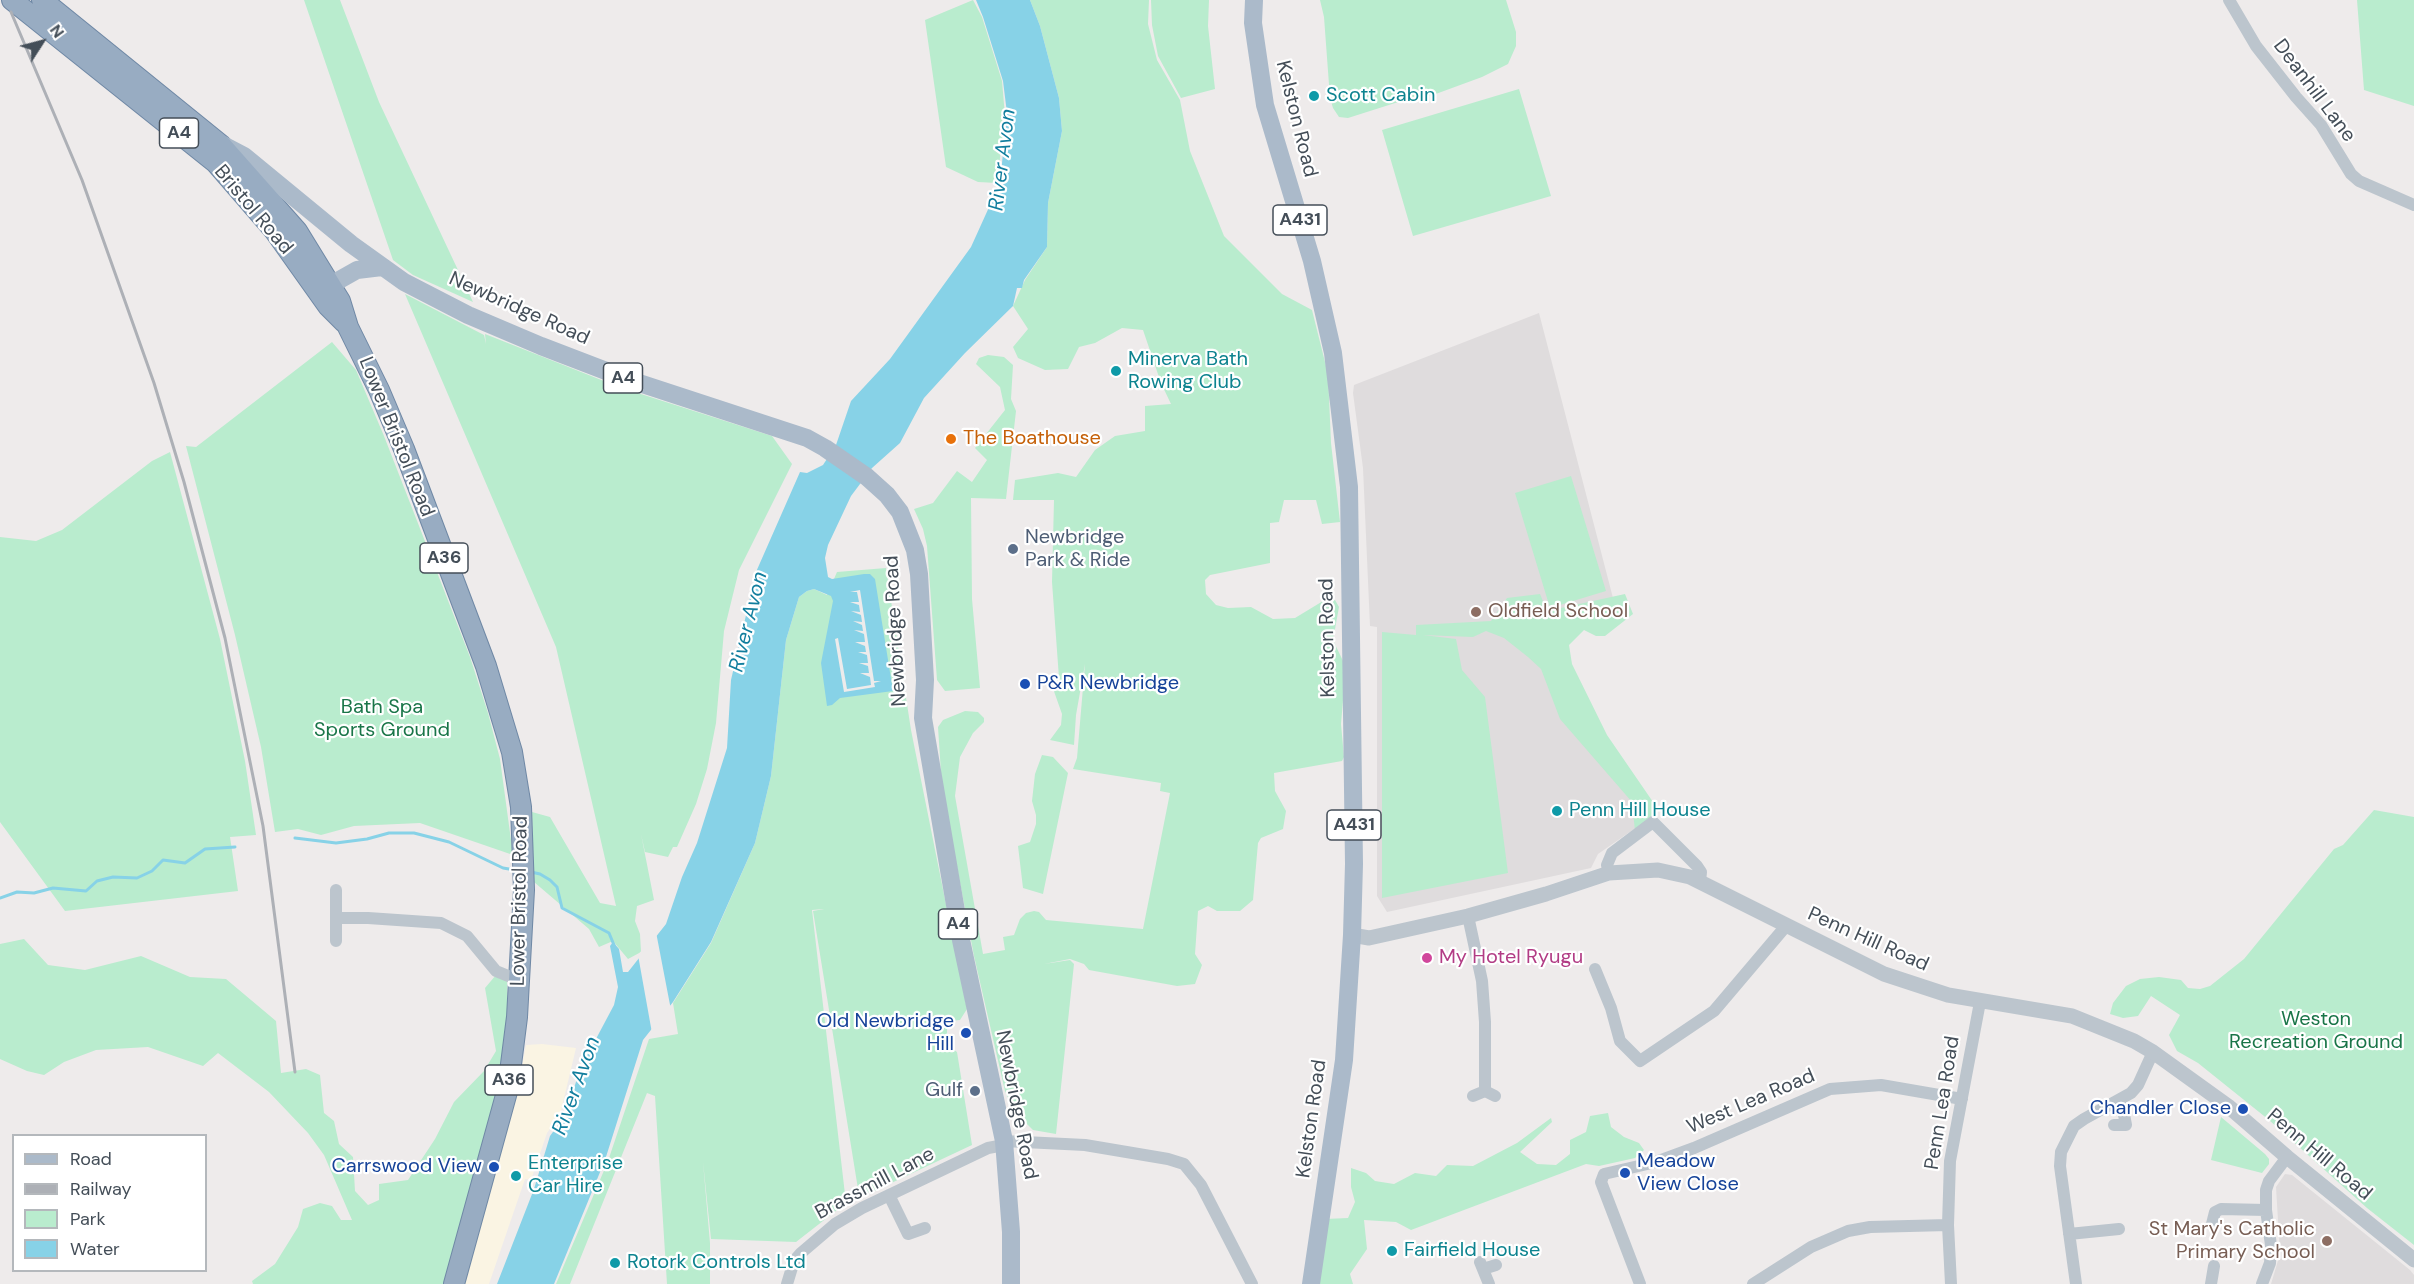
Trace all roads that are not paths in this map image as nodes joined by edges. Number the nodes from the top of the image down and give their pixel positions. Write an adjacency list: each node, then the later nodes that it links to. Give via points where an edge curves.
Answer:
1 (12, 0): 10 (highway, Bristol Road / A4, via 216,163)
2 (42, 0): 5 (highway, Bristol Road / A4)
3 (1254, 0): 17 (main road, Kelston Road / A431, via 1253,22 1265,105 1326,317 1346,445 1350,520)
4 (2229, 0): 6 (street, Deanhill Lane, via 2256,46 2321,125 2351,174)
5 (222, 145): 7 (main road, A4, via 244,156); 10 (highway, Bristol Road / A4, via 297,231)
6 (2414, 206)
7 (351, 244): 8 (main road, A4); 9 (main road)
8 (382, 267): 9 (main road); 27 (main road, Newbridge Road / A4, via 468,315 541,346 627,379 807,438 867,477 900,512 915,550 925,680 922,718 965,962)
9 (357, 270): 10 (main road)
10 (325, 288): 20 (highway, Lower Bristol Road / A36, via 340,301 400,440 486,666 514,763 524,861)
11 (1609, 873): 12 (street, Penn Hill Road, via 1658,870); 12 (street, via 1607,865 1612,853 1653,822 1697,866); 14 (street, Penn Hill Road)
12 (1700, 881): 16 (street, Penn Hill Road)
13 (336, 890): 15 (street)
14 (1468, 916): 17 (street, Penn Hill Road, via 1369,938); 23 (street, via 1482,981 1490,1093)
15 (337, 918): 18 (street); 20 (street, via 441,923 467,936 496,971)
16 (1786, 926): 19 (street, via 1714,1011 1640,1061 1620,1041); 21 (street, Penn Hill Road, via 1884,974)
17 (1352, 935): 43 (main road, Kelston Road / A431, via 1344,1060)
18 (336, 941)
19 (1595, 969)
20 (518, 980): 39 (highway, Lower Bristol Road / A36, via 508,1088)
21 (1980, 1002): 22 (street, Penn Hill Road, via 2072,1016); 24 (street, Penn Lea Road)
22 (2153, 1052): 25 (street, via 2138,1085); 28 (street, Penn Hill Road, via 2228,1106)
23 (1473, 1096)
24 (1962, 1099): 32 (street, Penn Lea Road, via 1950,1161); 45 (street, West Lea Road, via 1881,1085 1830,1089 1694,1148 1607,1173 1601,1182)
25 (2121, 1099): 26 (street, via 2126,1125); 35 (street, via 2074,1126 2061,1152)
26 (2114, 1125)
27 (1004, 1143): 29 (street, Brassmill Lane); 41 (main road, Newbridge Road / A4); 42 (street, via 1085,1145 1184,1164 1201,1185)
28 (2287, 1157): 30 (street, via 2269,1182); 36 (street, Penn Hill Road)
29 (889, 1196): 33 (street, via 909,1240); 40 (street, Brassmill Lane, via 835,1224 809,1244 794,1261)
30 (2266, 1210): 31 (street, via 2221,1209 2215,1212); 50 (street, via 2271,1245 2270,1263)
31 (2212, 1224)
32 (1948, 1225): 46 (street, via 1848,1231 1811,1247); 47 (street, Penn Lea Road)
33 (925, 1228)
34 (2119, 1229): 35 (street)
35 (2069, 1234): 48 (street)
36 (2414, 1260)
37 (1496, 1264): 44 (street, via 1482,1266)
38 (2214, 1266): 49 (street)
39 (454, 1284)
40 (787, 1284)
41 (1011, 1284)
42 (1252, 1284)
43 (1311, 1284)
44 (1489, 1284)
45 (1640, 1284)
46 (1753, 1284)
47 (1951, 1284)
48 (2076, 1284)
49 (2212, 1284)
50 (2262, 1284)

